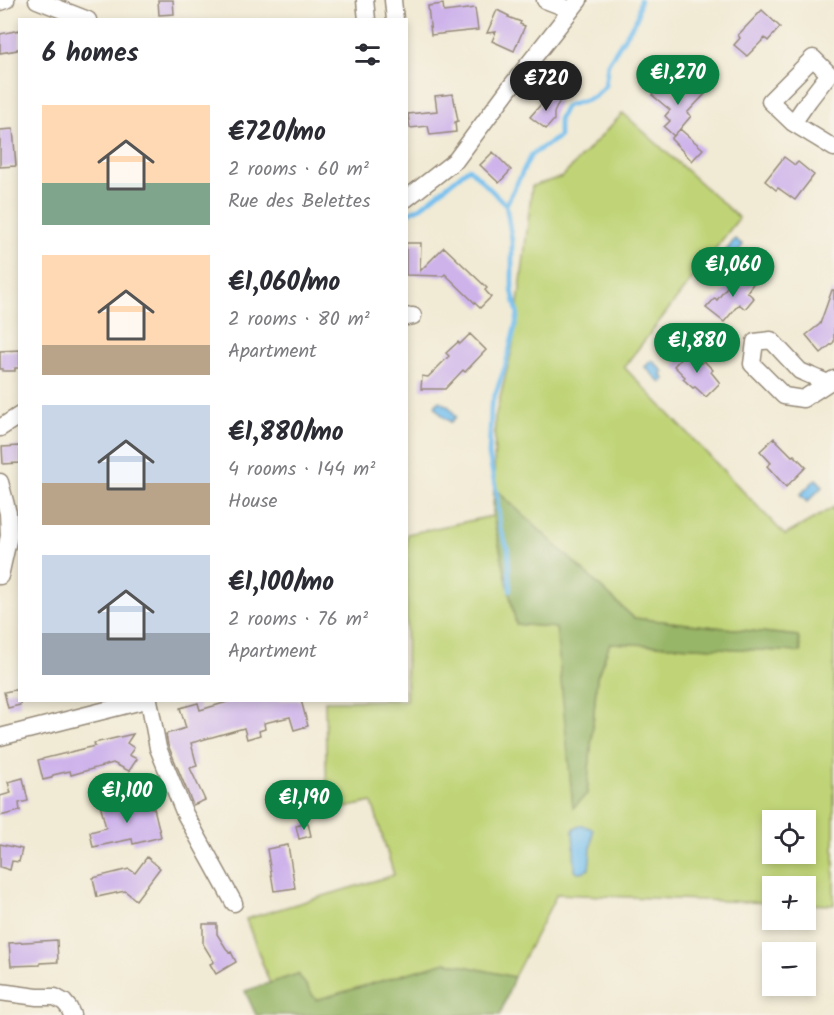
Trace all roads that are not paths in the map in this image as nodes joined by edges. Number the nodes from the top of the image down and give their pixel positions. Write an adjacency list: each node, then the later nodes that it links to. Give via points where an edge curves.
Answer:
1 (6, 0): 6 (street)
2 (37, 0): 8 (street)
3 (365, 0): 9 (street)
4 (393, 0): 10 (street)
5 (545, 0): 7 (street)
6 (0, 2)
7 (575, 5): 13 (street, via 456,160)
8 (83, 18)
9 (367, 18)
10 (395, 18)
11 (794, 123): 12 (street)
12 (834, 148)
13 (408, 198)
14 (18, 416): 15 (street)
15 (0, 429)
16 (0, 482): 17 (street, via 9,536)
17 (0, 576)
18 (139, 702): 20 (street)
19 (147, 702): 21 (street, via 158,748 185,814)
20 (0, 737)
21 (234, 903)
22 (0, 992): 23 (street, via 55,997 64,1002)
23 (72, 1015)

